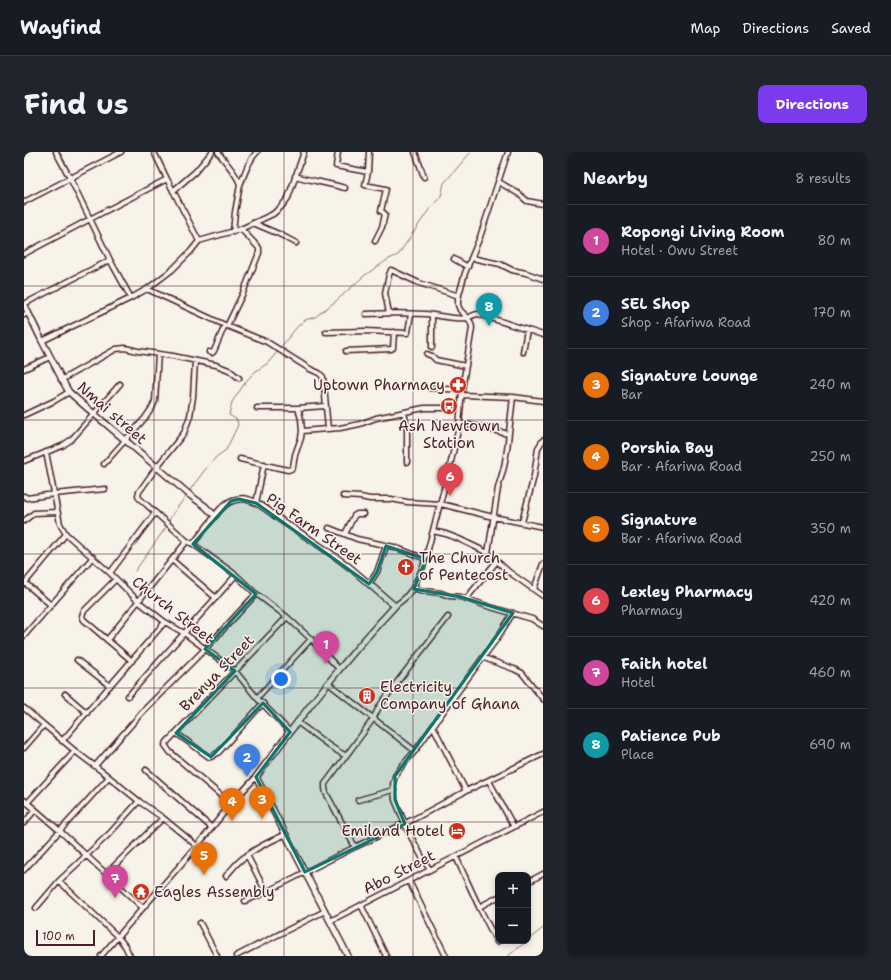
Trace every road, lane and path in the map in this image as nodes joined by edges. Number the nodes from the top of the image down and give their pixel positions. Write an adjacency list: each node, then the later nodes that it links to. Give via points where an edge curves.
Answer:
1 (56, 152): 15 (street)
2 (121, 152): 15 (street)
3 (154, 152): 16 (street)
4 (212, 152): 20 (street)
5 (218, 152): 18 (street)
6 (257, 152): 18 (street, via 251,158)
7 (304, 152): 13 (street)
8 (338, 152): 12 (street, via 336,166)
9 (369, 152): 12 (street)
10 (415, 152): 14 (street)
11 (508, 152): 17 (street)
12 (368, 172): 28 (street, via 366,185 386,189 381,211 385,214)
13 (295, 176): 19 (street); 24 (street, via 288,198 281,207)
14 (424, 177)
15 (70, 178): 21 (street); 23 (street)
16 (167, 179): 20 (street); 23 (street)
17 (499, 182): 22 (street, via 527,201); 31 (street)
18 (240, 185): 26 (street)
19 (345, 188)
20 (173, 191): 27 (street)
21 (24, 202)
22 (543, 204)
23 (90, 219): 30 (street); 33 (street)
24 (254, 223): 25 (street); 29 (street)
25 (241, 229): 26 (street); 46 (street, via 259,248 259,253 243,293)
26 (233, 232): 27 (street)
27 (199, 241): 36 (street, via 172,270)
28 (375, 241)
29 (296, 243)
30 (24, 254)
31 (472, 258): 34 (street); 35 (street, via 500,264)
32 (454, 259): 34 (street)
33 (110, 260): 38 (street); 39 (street)
34 (468, 267): 37 (street)
35 (543, 279)
36 (147, 289): 38 (street); 46 (street)
37 (459, 296): 40 (street, via 419,283 391,270 385,293); 45 (street, via 460,310)
38 (131, 298): 51 (street)
39 (24, 304): 41 (street, Nmai street)
40 (389, 313): 42 (street); 43 (street)
41 (26, 314): 51 (street, Nmai street)
42 (366, 314)
43 (411, 314): 44 (street); 49 (street, via 408,332)
44 (432, 315): 45 (street); 52 (street)
45 (468, 318): 47 (street, via 478,314); 60 (street, via 472,328)
46 (226, 325): 54 (street, via 214,351); 71 (street, via 266,342 319,373 323,377)
47 (527, 330): 50 (street); 55 (street)
48 (326, 332): 49 (street)
49 (394, 332): 53 (street, via 391,349)
50 (543, 334)
51 (42, 341): 58 (street, Nmai street)
52 (432, 347)
53 (346, 350)
54 (209, 352)
55 (523, 352)
56 (158, 354): 59 (street); 63 (street, via 116,349); 82 (street, via 155,401 145,418)
57 (426, 354): 60 (street, via 436,360)
58 (50, 358): 61 (street); 63 (street, Nmai street)
59 (195, 361): 62 (street, via 229,370); 90 (street, via 193,397 184,433)
60 (466, 366): 66 (street)
61 (24, 369)
62 (240, 378)
63 (61, 380): 67 (street, Nmai street)
64 (120, 384): 76 (street)
65 (430, 388): 66 (street)
66 (462, 390): 68 (street)
67 (69, 392): 76 (street, Nmai street); 77 (street)
68 (462, 395): 69 (street); 74 (street)
69 (512, 397): 70 (street); 81 (street)
70 (543, 401)
71 (326, 406): 73 (street); 79 (street)
72 (257, 408): 73 (street)
73 (298, 408): 80 (street)
74 (460, 408): 75 (street, via 424,408); 78 (street)
75 (404, 412): 79 (street, via 360,424); 87 (street)
76 (94, 414): 82 (street, Nmai street); 84 (street, via 72,439)
77 (24, 415)
78 (459, 423): 81 (street); 96 (street)
79 (328, 429): 80 (street)
80 (302, 431): 89 (street, via 291,469)
81 (508, 434): 101 (street)
82 (125, 440): 88 (street); 90 (street, Nmai street)
83 (543, 440): 103 (street, via 538,448 534,476)
84 (46, 452): 86 (street); 92 (street, Church Street)
85 (240, 459): 89 (street)
86 (24, 461)
87 (407, 462)
88 (104, 464)
89 (264, 464): 95 (street)
90 (156, 468): 98 (street, via 138,495); 100 (street, Nmai street)
91 (105, 489): 92 (street)
92 (54, 494): 93 (street, via 27,498); 97 (street, Church Street)
93 (24, 496)
94 (343, 496): 96 (street)
95 (256, 503): 100 (street, Pig Farm Street, via 246,499 231,501); 122 (street, Pig Farm Street, via 348,566)
96 (440, 504): 101 (street); 106 (street)
97 (57, 512): 102 (street, via 34,513); 107 (street, Church Street)
98 (155, 513): 109 (street); 118 (street)
99 (364, 514): 108 (street, via 354,516)
100 (215, 516): 110 (street, Pig Farm Street)
101 (493, 517): 103 (street); 112 (street)
102 (24, 521)
103 (522, 522): 104 (street)
104 (543, 527)
105 (329, 528): 108 (street)
106 (433, 531): 112 (street, via 460,539); 114 (street)
107 (66, 534): 113 (street, Church Street); 121 (street)
108 (345, 534): 111 (street)
109 (187, 541): 110 (street); 115 (street)
110 (193, 544): 119 (street)
111 (386, 546): 114 (street); 122 (street, via 378,572)
112 (488, 553): 116 (street)
113 (93, 557): 118 (street, Church Street); 130 (street)
114 (426, 559): 123 (street)
115 (172, 560): 127 (street); 129 (street)
116 (497, 561): 124 (street); 128 (street)
117 (543, 564): 124 (street)
118 (110, 573): 120 (street, Church Street)
119 (236, 575): 125 (street); 127 (street)
120 (116, 579): 129 (street, Church Street); 140 (street, via 82,614 84,620)
121 (24, 584): 130 (street)
122 (369, 584): 131 (street, Pig Farm Street)
123 (414, 588): 128 (street); 131 (street)
124 (534, 589): 126 (street)
125 (256, 594): 133 (street); 141 (street)
126 (543, 596)
127 (216, 598): 137 (street)
128 (466, 599): 132 (street)
129 (139, 602): 135 (street, Church Street); 140 (street)
130 (50, 605): 138 (street)
131 (394, 606): 145 (street)
132 (513, 613): 136 (street, via 532,619); 142 (street)
133 (287, 617): 139 (street); 146 (street, Brenya Street)
134 (448, 617): 156 (street, via 398,680)
135 (165, 622): 137 (street, Church Street); 144 (street)
136 (543, 626)
137 (184, 633): 141 (street, Church Street); 150 (street)
138 (24, 636)
139 (311, 639): 145 (street); 151 (street)
140 (107, 640): 144 (street)
141 (205, 650): 146 (street, Church Street); 168 (street, via 146,708)
142 (484, 658): 152 (street, via 522,673); 159 (street)
143 (77, 660): 148 (street)
144 (132, 661): 148 (street)
145 (339, 669): 147 (street)
146 (234, 671): 151 (street, Church Street); 160 (street, Brenya Street)
147 (328, 683): 156 (street); 157 (street)
148 (110, 686): 155 (street)
149 (65, 694): 155 (street)
150 (128, 696)
151 (258, 698): 153 (street, Church Street)
152 (543, 700)
153 (263, 703): 160 (street, via 219,752 211,757); 161 (street, Church Street)
154 (24, 708): 158 (street)
155 (87, 713): 162 (street)
156 (373, 719): 165 (street); 167 (street)
157 (297, 722): 161 (street); 167 (street)
158 (44, 725): 162 (street); 163 (street)
159 (433, 726): 165 (street); 174 (street)
160 (176, 732): 178 (street, Brenya Street, via 165,745 170,752)
161 (290, 732): 171 (street)
162 (62, 741): 164 (street)
163 (24, 748)
164 (75, 751): 168 (street); 176 (street)
165 (415, 751): 173 (street, via 395,776)
166 (543, 754): 172 (street)
167 (346, 756): 189 (street, via 325,784 325,788)
168 (95, 766): 170 (street)
169 (146, 770): 185 (street)
170 (109, 777): 177 (street); 186 (street)
171 (256, 777): 178 (street); 187 (street)
172 (489, 781): 174 (street); 184 (street)
173 (393, 790): 175 (street); 183 (street)
174 (466, 792): 183 (street)
175 (358, 800)
176 (26, 801): 179 (street)
177 (139, 801): 181 (street); 191 (street)
178 (231, 804): 185 (street)
179 (35, 810): 182 (street); 186 (street)
180 (543, 812): 184 (street, Abo Street)
181 (163, 818): 188 (street); 196 (street)
182 (24, 823)
183 (405, 824): 189 (street); 194 (street)
184 (514, 827): 192 (street, Abo Street)
185 (212, 828): 188 (street)
186 (60, 831): 191 (street); 193 (street)
187 (286, 834): 190 (street); 195 (street)
188 (197, 846): 208 (street)
189 (355, 847): 195 (street)
190 (247, 854): 198 (street); 202 (street)
191 (86, 855): 196 (street); 200 (street)
192 (456, 857): 194 (street, Abo Street); 206 (street)
193 (24, 870)
194 (430, 870): 201 (street, Abo Street)
195 (305, 872): 202 (street); 209 (street)
196 (106, 874): 208 (street)
197 (543, 874): 199 (street)
198 (226, 876)
199 (531, 880)
200 (59, 881): 207 (street); 212 (street)
201 (408, 881): 205 (street, Abo Street); 220 (street)
202 (266, 892): 204 (street)
203 (495, 899): 206 (street)
204 (245, 901)
205 (361, 905): 210 (street, Abo Street); 219 (street)
206 (479, 907): 213 (street)
207 (36, 908)
208 (143, 908): 212 (street)
209 (325, 911): 210 (street); 217 (street)
210 (330, 921): 218 (street)
211 (200, 923): 216 (street)
212 (118, 937): 214 (street); 215 (street)
213 (495, 938)
214 (102, 956)
215 (130, 956)
216 (217, 956)
217 (236, 956)
218 (348, 956)
219 (386, 956)
220 (446, 956)

